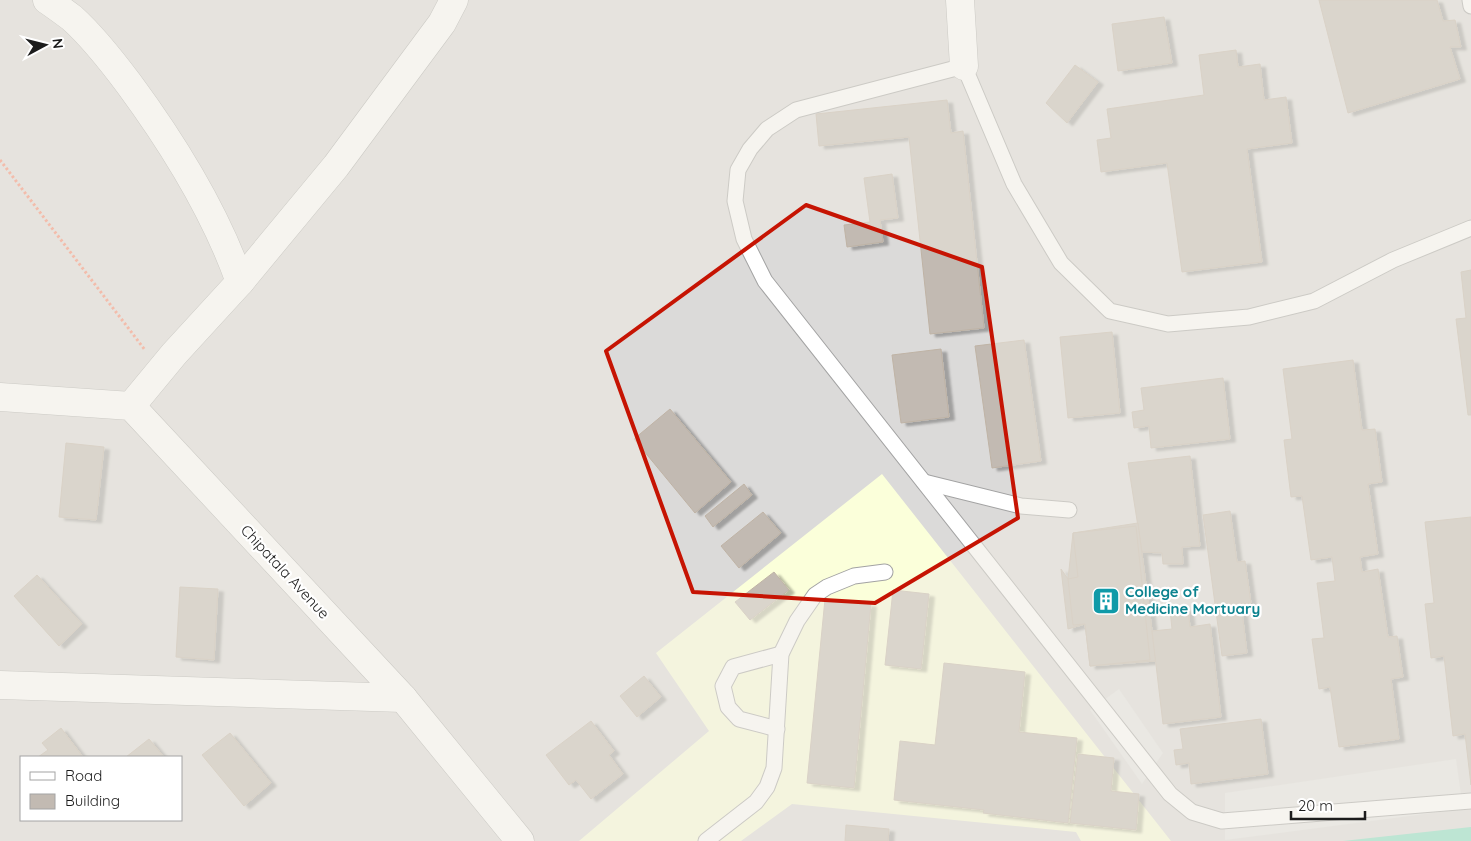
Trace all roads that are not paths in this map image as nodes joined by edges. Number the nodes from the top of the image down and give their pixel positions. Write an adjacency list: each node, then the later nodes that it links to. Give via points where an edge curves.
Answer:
1 (48, 0): 8 (street, via 73,19 114,64 161,126 228,248)
2 (454, 0): 8 (street, via 442,23 336,166)
3 (960, 0): 6 (street)
4 (1470, 0): 5 (lane)
5 (1471, 6)
6 (964, 66): 7 (lane, via 1014,184 1061,263 1110,312 1168,324 1249,317 1314,301 1393,260); 11 (lane, via 796,110 767,129 750,149 738,170 735,201 744,239 764,281)
7 (1471, 228)
8 (240, 282): 10 (street)
9 (0, 398): 10 (street)
10 (131, 406): 16 (street, Chipatala Avenue)
11 (924, 482): 12 (lane, via 1021,506); 18 (lane, via 1170,794 1192,812 1222,821)
12 (1069, 510)
13 (885, 572): 14 (lane, via 854,576 819,592 797,621)
14 (781, 654): 17 (lane); 17 (lane, via 733,667 723,686 728,707 739,718)
15 (0, 685): 16 (street)
16 (403, 698): 19 (street, Chipatala Avenue)
17 (777, 729): 20 (lane, via 774,768 767,787 756,802)
18 (1471, 801)
19 (520, 841)
20 (706, 841)

